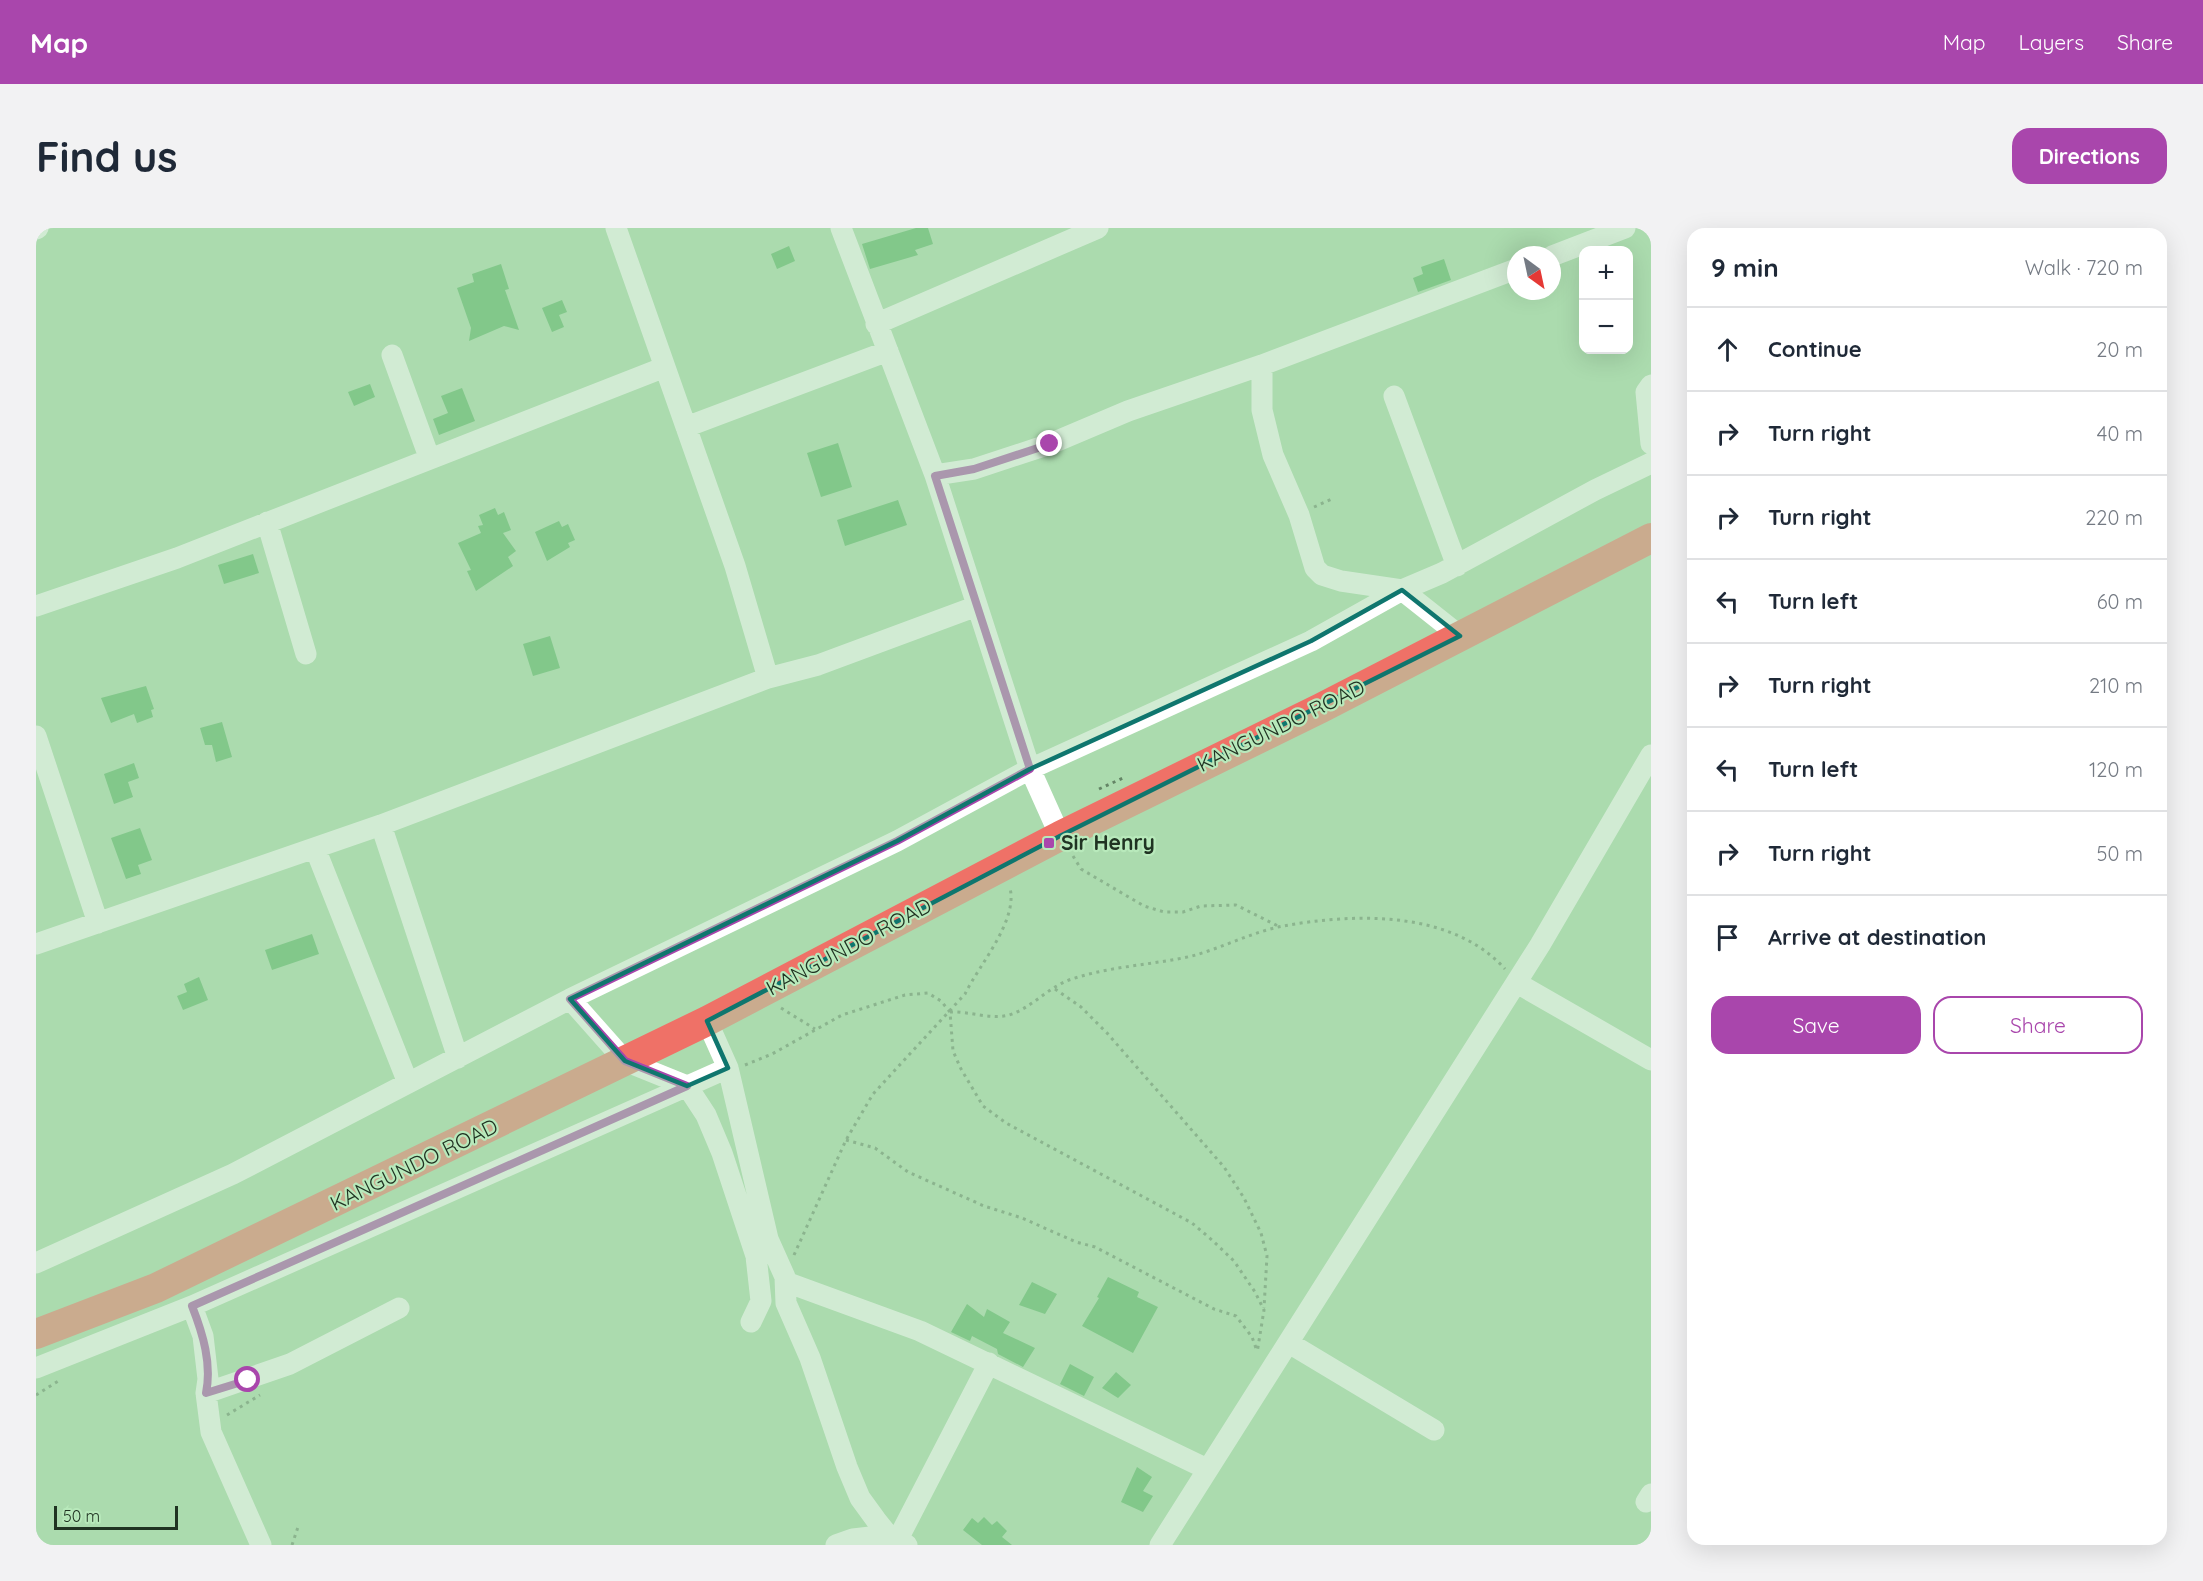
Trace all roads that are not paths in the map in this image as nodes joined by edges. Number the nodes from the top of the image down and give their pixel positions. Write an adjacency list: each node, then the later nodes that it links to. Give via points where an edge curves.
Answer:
1 (616, 228): 11 (street)
2 (841, 228): 7 (street)
3 (1625, 228): 5 (street)
4 (1095, 229): 7 (street)
5 (1561, 253)
6 (1507, 272): 10 (street)
7 (876, 324): 8 (street)
8 (888, 351): 14 (street); 18 (street)
9 (392, 355): 16 (street)
10 (1262, 366): 18 (street, via 1128,411 1050,444 974,469); 22 (street, via 1262,410 1273,454 1299,515 1315,568 1341,581)
11 (665, 367): 14 (street); 16 (street)
12 (1651, 385): 15 (street, via 1646,392)
13 (1394, 396): 21 (street)
14 (686, 427): 27 (street, via 735,566)
15 (1651, 444)
16 (429, 457): 19 (street)
17 (1651, 463): 21 (street)
18 (935, 476): 24 (street)
19 (267, 522): 23 (street, via 177,558); 26 (street)
20 (1651, 538): 25 (highway, KANGUNDO ROAD)
21 (1457, 566): 22 (street)
22 (1402, 590): 25 (street); 30 (street, via 1311,641)
23 (36, 606)
24 (977, 606): 27 (street, via 818,665); 30 (street)
25 (1460, 636): 32 (highway, KANGUNDO ROAD)
26 (306, 654)
27 (768, 678): 31 (street)
28 (36, 736): 34 (street)
29 (1651, 755): 36 (street)
30 (1030, 769): 32 (street); 37 (street, via 897,841)
31 (381, 825): 33 (street); 39 (street)
32 (1060, 836): 38 (highway, KANGUNDO ROAD)
33 (315, 848): 34 (street); 43 (street)
34 (98, 923): 35 (street)
35 (36, 944)
36 (1517, 983): 40 (street); 51 (street)
37 (570, 999): 39 (street); 41 (street)
38 (707, 1021): 41 (highway, KANGUNDO ROAD); 42 (street)
39 (458, 1058): 43 (street)
40 (1651, 1060)
41 (625, 1061): 44 (street); 50 (highway, KANGUNDO ROAD, via 156,1288)
42 (728, 1068): 44 (street); 46 (street, via 768,1239)
43 (408, 1083): 45 (street, via 233,1174)
44 (687, 1086): 47 (street); 49 (street, via 706,1115 722,1153 756,1256 761,1301)
45 (36, 1263)
46 (786, 1280): 52 (street); 57 (street, via 786,1303 860,1498)
47 (192, 1306): 53 (street); 54 (street, via 203,1335)
48 (399, 1308): 54 (street, via 290,1364)
49 (751, 1322)
50 (36, 1334)
51 (1288, 1342): 55 (street); 56 (street)
52 (989, 1363): 56 (street); 57 (street)
53 (36, 1368)
54 (206, 1393): 58 (street, via 211,1432)
55 (1434, 1430)
56 (1207, 1469): 60 (street)
57 (898, 1540): 59 (street, via 853,1539)
58 (261, 1545)
59 (836, 1545)
60 (1160, 1545)

